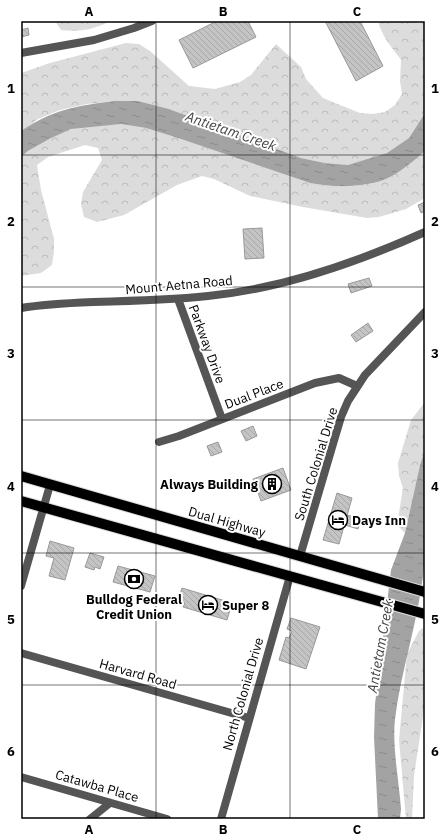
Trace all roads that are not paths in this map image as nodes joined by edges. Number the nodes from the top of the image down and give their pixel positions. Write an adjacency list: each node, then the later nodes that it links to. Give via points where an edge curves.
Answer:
1 (152, 21): 2 (street, via 94,40)
2 (21, 53)
3 (425, 232): 4 (street, Mount Aetna Road, via 304,276 237,292)
4 (178, 299): 5 (street, Mount Aetna Road, via 66,303); 8 (street, Parkway Drive)
5 (21, 308)
6 (425, 312): 7 (street, South Colonial Drive)
7 (357, 386): 8 (street, Dual Place, via 339,378 331,379); 14 (street, South Colonial Drive, via 341,417)
8 (222, 419): 9 (street, Dual Place)
9 (159, 442)
10 (21, 476): 11 (main road, Dual Highway)
11 (50, 485): 13 (street); 14 (main road, Dual Highway)
12 (21, 501): 13 (main road)
13 (42, 507): 15 (main road); 16 (street)
14 (300, 556): 17 (main road, Dual Highway)
15 (290, 576): 18 (main road); 20 (street, North Colonial Drive)
16 (21, 586)
17 (425, 592)
18 (425, 614)
19 (21, 653): 20 (street, Harvard Road)
20 (249, 718): 25 (street, North Colonial Drive)
21 (21, 777): 22 (street, Catawba Place)
22 (110, 803): 23 (street); 24 (street, Catawba Place)
23 (90, 819)
24 (167, 819)
25 (221, 819)

